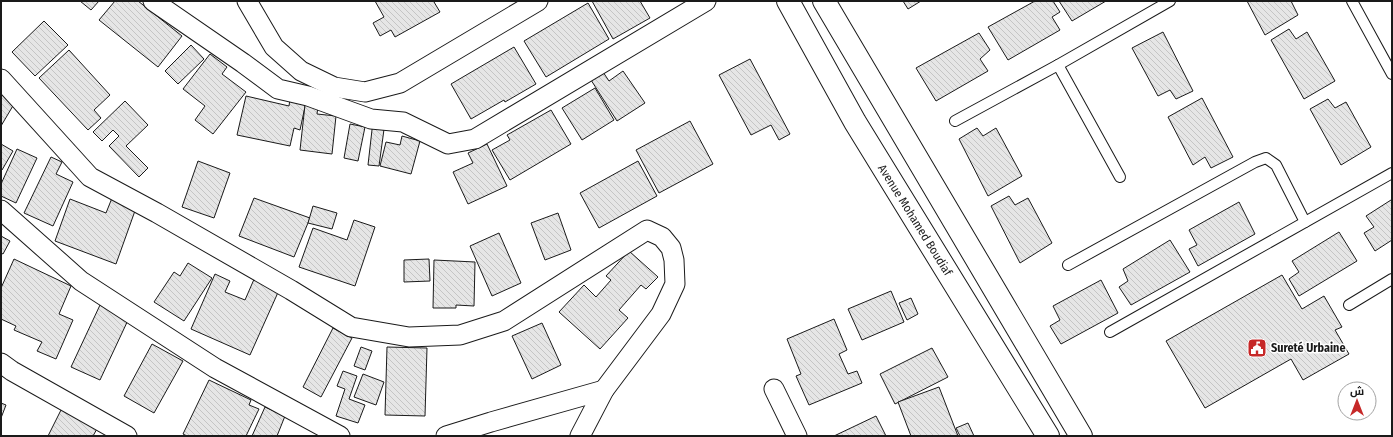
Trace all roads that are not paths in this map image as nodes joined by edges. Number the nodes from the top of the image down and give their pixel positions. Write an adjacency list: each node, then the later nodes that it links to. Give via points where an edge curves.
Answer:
1 (153, 1): 4 (street, via 278,89 308,96 371,119 403,122 448,144 475,139)
2 (247, 1): 3 (street, via 274,47 301,71 334,87 365,92 400,83)
3 (538, 1)
4 (706, 1)
5 (788, 1): 29 (main road, Avenue Mohamed Boudiaf, via 855,122)
6 (824, 1): 30 (main road)
7 (1170, 1): 9 (lane)
8 (1352, 1): 10 (lane)
9 (1058, 65): 12 (lane); 14 (lane)
10 (1392, 74)
11 (1, 79): 22 (street, via 90,177 291,290 351,327 409,337 460,335 504,321 647,230 662,237 671,248 675,284 661,314)
12 (955, 121)
13 (1392, 173): 16 (lane)
14 (1120, 177)
15 (1, 210): 25 (street, via 81,281 216,368)
16 (1306, 222): 17 (lane, via 1276,164 1266,158); 20 (lane)
17 (1068, 265)
18 (1392, 279): 19 (lane)
19 (1349, 305)
20 (1110, 332)
21 (1, 363): 24 (street)
22 (604, 390): 26 (street); 27 (street)
23 (774, 390): 28 (street)
24 (127, 436)
25 (340, 436)
26 (446, 436)
27 (580, 436)
28 (797, 436)
29 (1048, 436)
30 (1081, 436)

